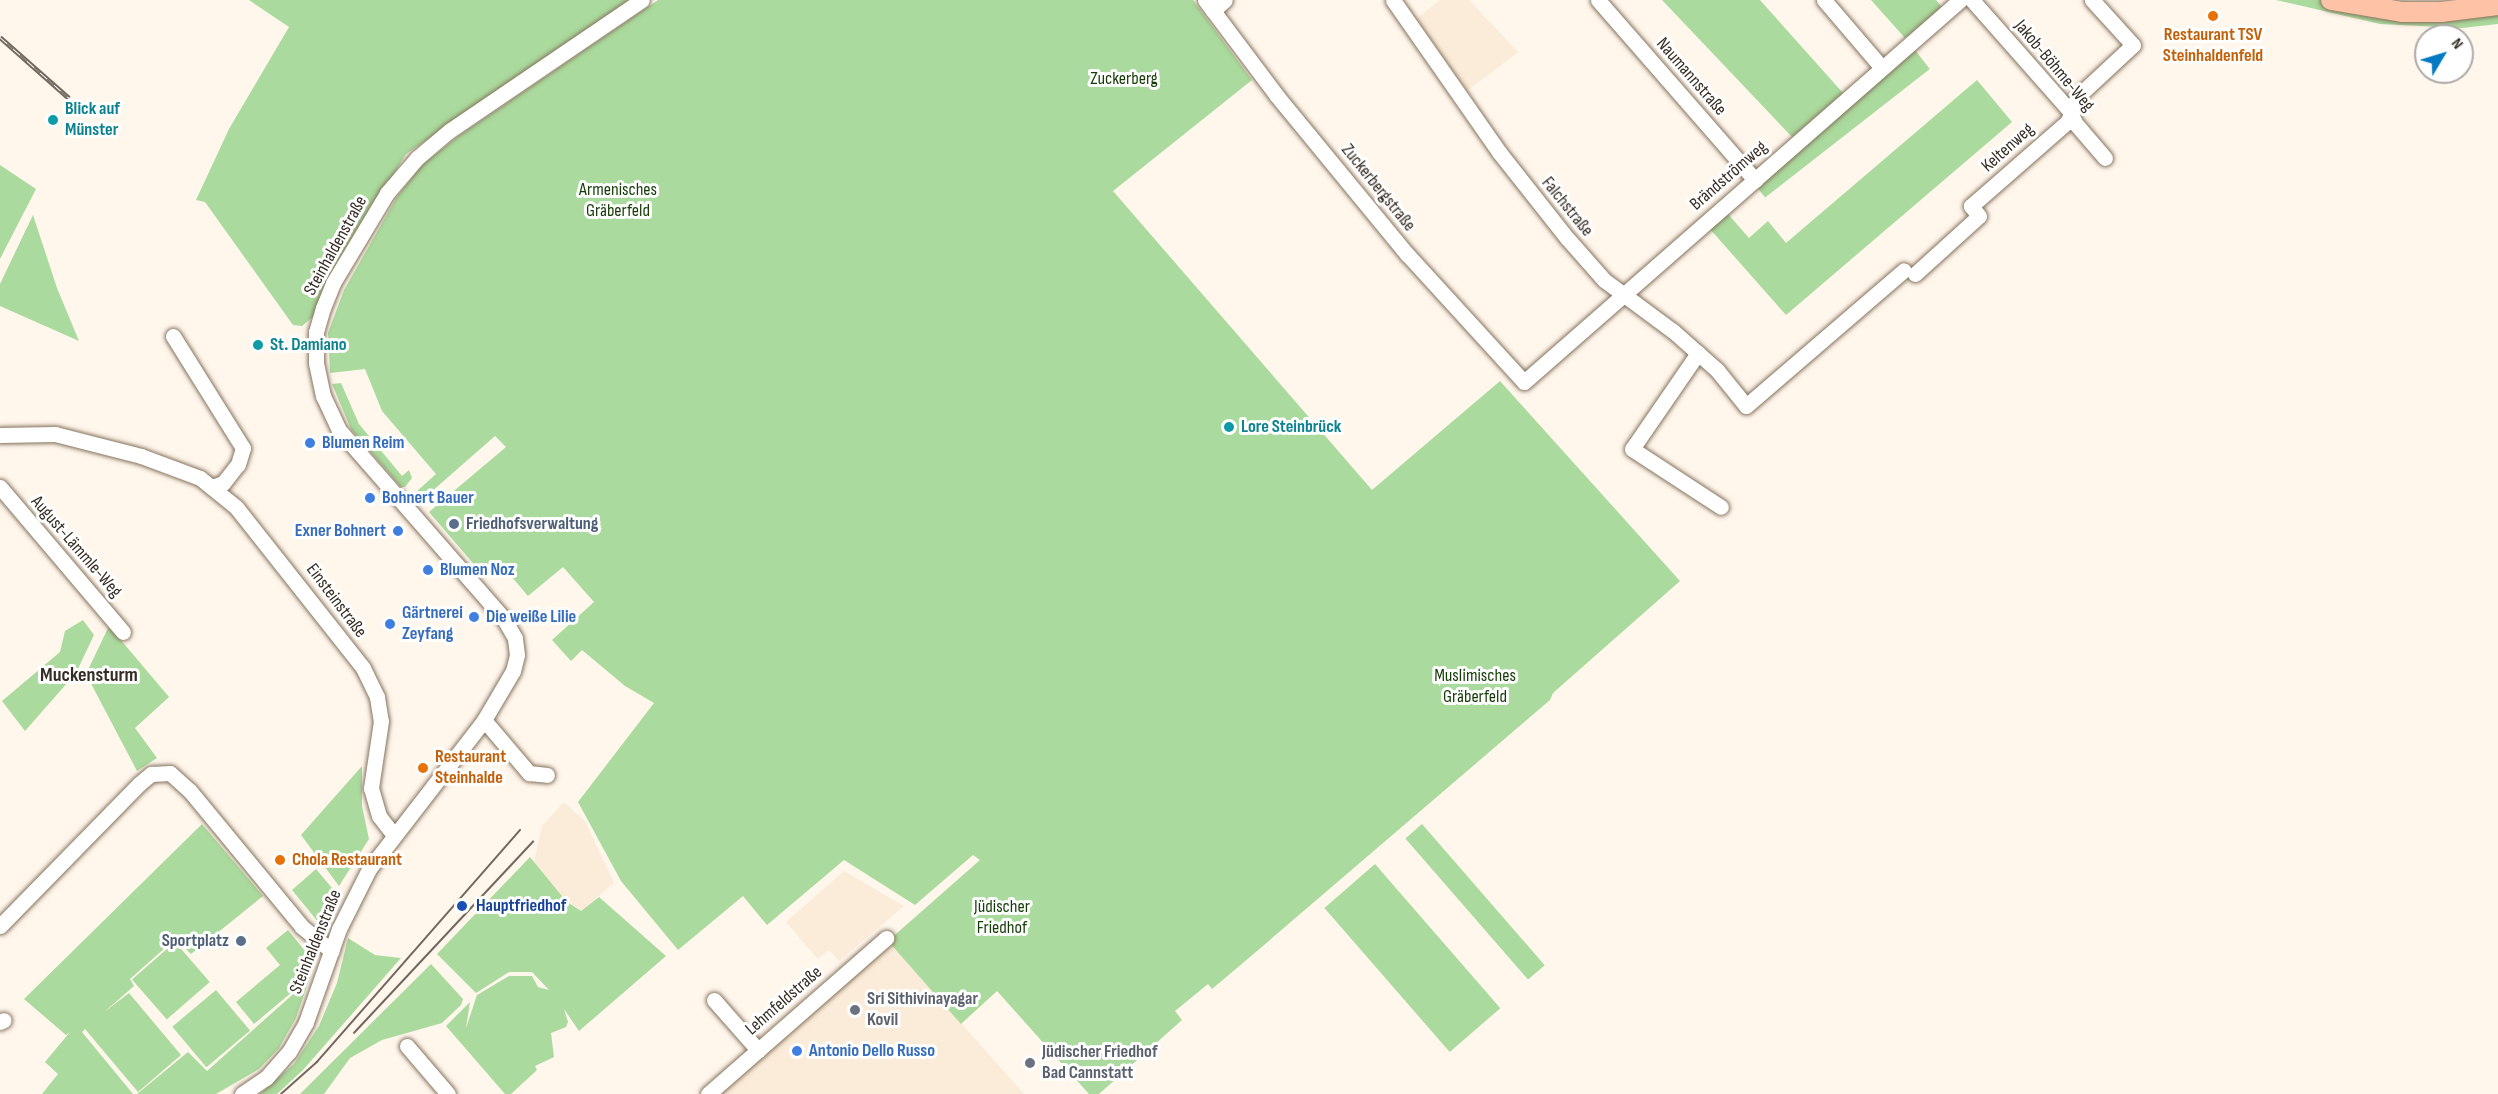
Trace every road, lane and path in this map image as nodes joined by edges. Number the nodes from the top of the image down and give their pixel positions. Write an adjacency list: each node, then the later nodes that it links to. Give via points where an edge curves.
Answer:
1 (642, 0): 28 (street, Steinhaldenstraße, via 449,131 417,158 387,193 333,283 316,332 318,379 339,430 504,619 516,638 513,671)
2 (1225, 0): 12 (street, Zuckerbergstraße)
3 (1393, 0): 18 (street, Falchstraße, via 1545,213 1604,280)
4 (1598, 0): 17 (street, Naumannstraße)
5 (1824, 0): 14 (street)
6 (1960, 0): 14 (street, Brändströmweg)
7 (1972, 0): 15 (street, Jakob-Böhme-Weg)
8 (2091, 0): 15 (street, Keltenweg, via 2133,45 2077,98)
9 (2331, 0): 13 (main road, via 2403,12)
10 (2392, 0): 11 (main road)
11 (2494, 0)
12 (1209, 5): 21 (street, Zuckerbergstraße, via 1407,254)
13 (2498, 5)
14 (1882, 68): 17 (street, Brändströmweg)
15 (2070, 111): 16 (street, Jakob-Böhme-Weg, via 2075,123); 22 (street, Keltenweg, via 2068,121 1971,206 1979,216)
16 (2105, 158)
17 (1755, 180): 18 (street, Brändströmweg)
18 (1624, 295): 20 (street, Falchstraße); 21 (street, Brändströmweg)
19 (172, 336): 25 (street, via 243,448 238,464 223,483)
20 (1698, 353): 22 (street, Falchstraße); 26 (street, via 1632,449)
21 (1524, 382)
22 (1746, 406)
23 (0, 435): 25 (street, Einsteinstraße, via 55,434 107,446 178,470)
24 (0, 487): 27 (street, August-Lämmle-Weg)
25 (212, 488): 30 (street, Einsteinstraße, via 254,529 363,668 377,697 381,721 371,788 379,816)
26 (1721, 507)
27 (123, 632)
28 (484, 720): 29 (street, via 529,773); 30 (street, Steinhaldenstraße)
29 (547, 775)
30 (393, 834): 33 (street, Steinhaldenstraße, via 369,868)
31 (0, 926): 33 (street, via 139,784 151,774 170,773 190,791 302,927)
32 (886, 938): 36 (street, Lehmfeldstraße)
33 (332, 951): 37 (street, Steinhaldenstraße, via 306,1022 289,1052 266,1078)
34 (714, 1000): 36 (street)
35 (406, 1046): 38 (street)
36 (758, 1050): 39 (street, Lehmfeldstraße)
37 (242, 1094)
38 (448, 1094)
39 (708, 1094)

